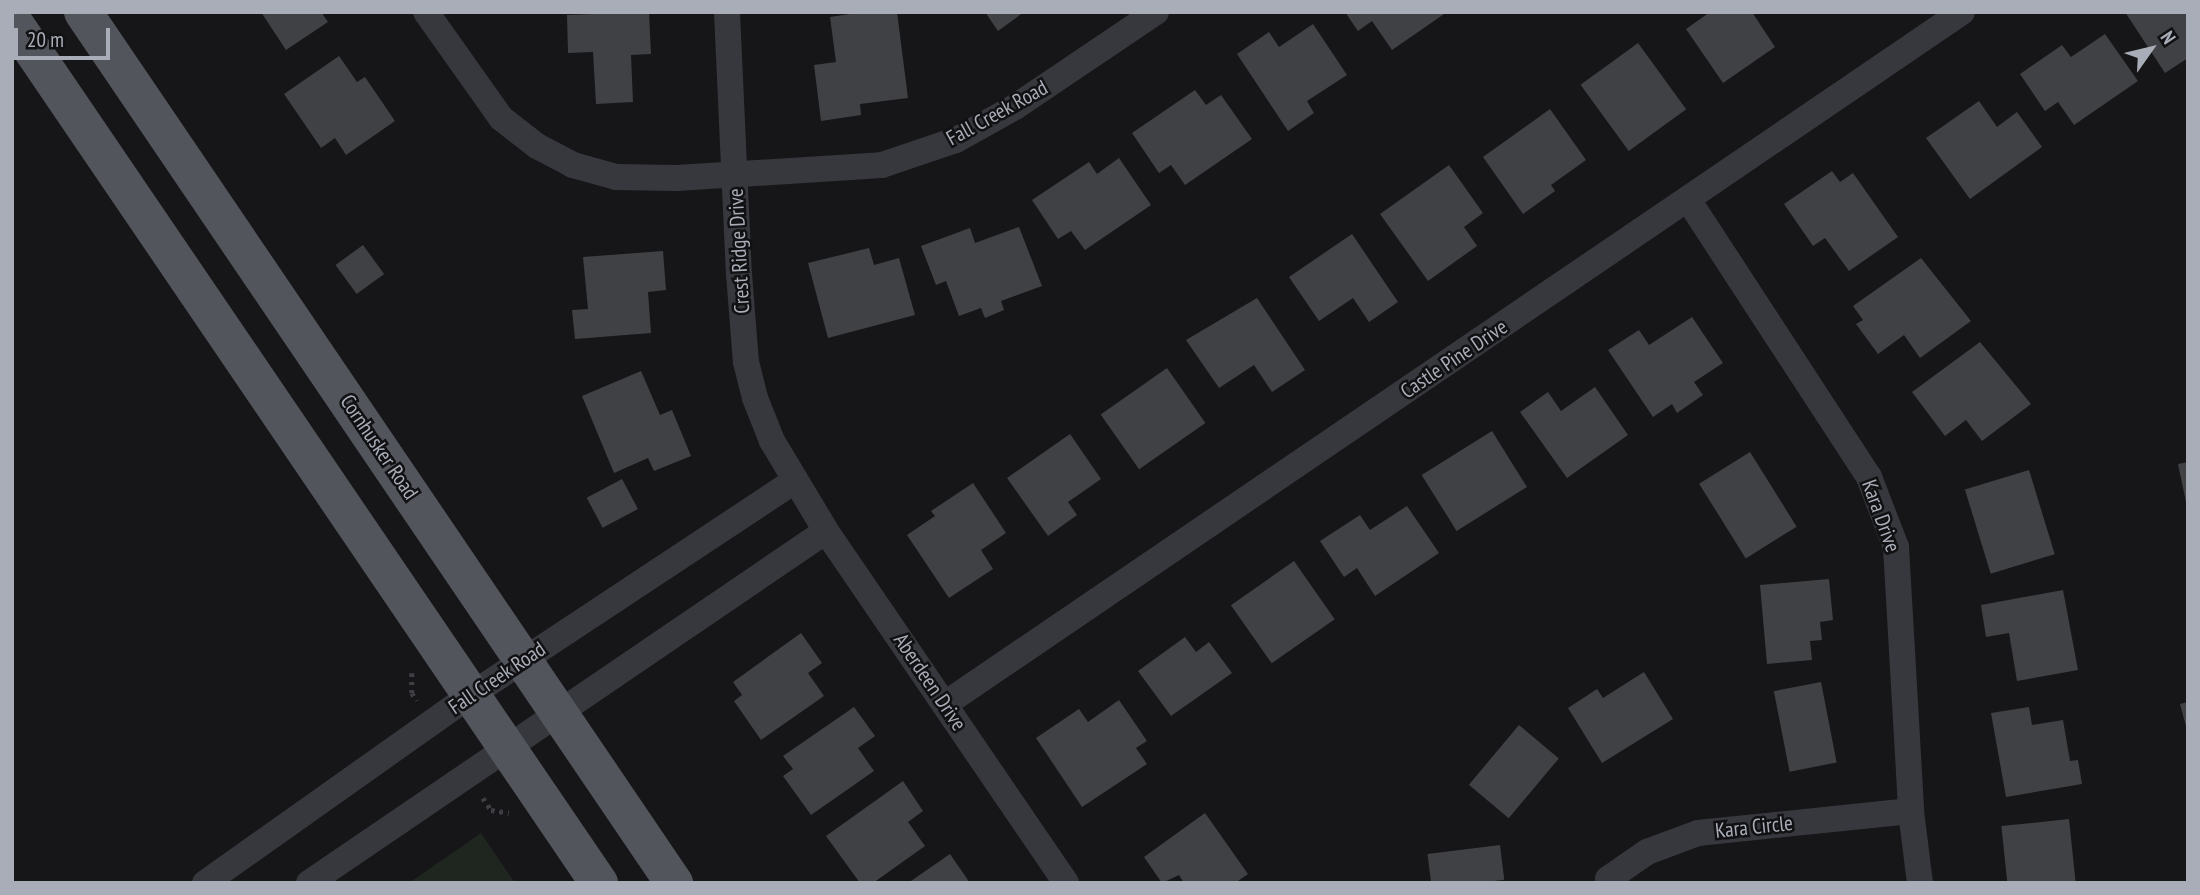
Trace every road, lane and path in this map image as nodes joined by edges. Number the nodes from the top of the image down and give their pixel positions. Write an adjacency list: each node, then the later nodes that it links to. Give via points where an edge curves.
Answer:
1 (83, 12): 11 (main road, Cornhusker Road)
2 (426, 12): 7 (street, via 501,118 537,146 573,165 616,177)
3 (727, 12): 7 (street, Crest Ridge Drive)
4 (1156, 12): 7 (street, Fall Creek Road, via 1015,107 956,140 882,165)
5 (1962, 12): 8 (street, Castle Pine Drive)
6 (12, 20): 12 (main road)
7 (736, 176): 9 (street, Crest Ridge Drive, via 746,362 772,441)
8 (1689, 201): 13 (street, Castle Pine Drive); 16 (street, Kara Drive, via 1869,477 1896,547)
9 (794, 481): 10 (street, Aberdeen Drive); 11 (street, Fall Creek Road)
10 (826, 531): 13 (street, Aberdeen Drive); 14 (street)
11 (523, 659): 12 (street, Fall Creek Road); 14 (main road, Cornhusker Road)
12 (471, 695): 15 (main road); 18 (street, Fall Creek Road)
13 (945, 704): 22 (street, Aberdeen Drive)
14 (559, 712): 15 (street); 21 (main road, Cornhusker Road)
15 (507, 747): 19 (street); 20 (main road)
16 (1911, 811): 17 (street, Kara Circle, via 1698,833 1647,852); 23 (street, Kara Drive)
17 (1608, 879)
18 (205, 883)
19 (309, 883)
20 (599, 883)
21 (674, 883)
22 (1066, 883)
23 (1920, 883)

